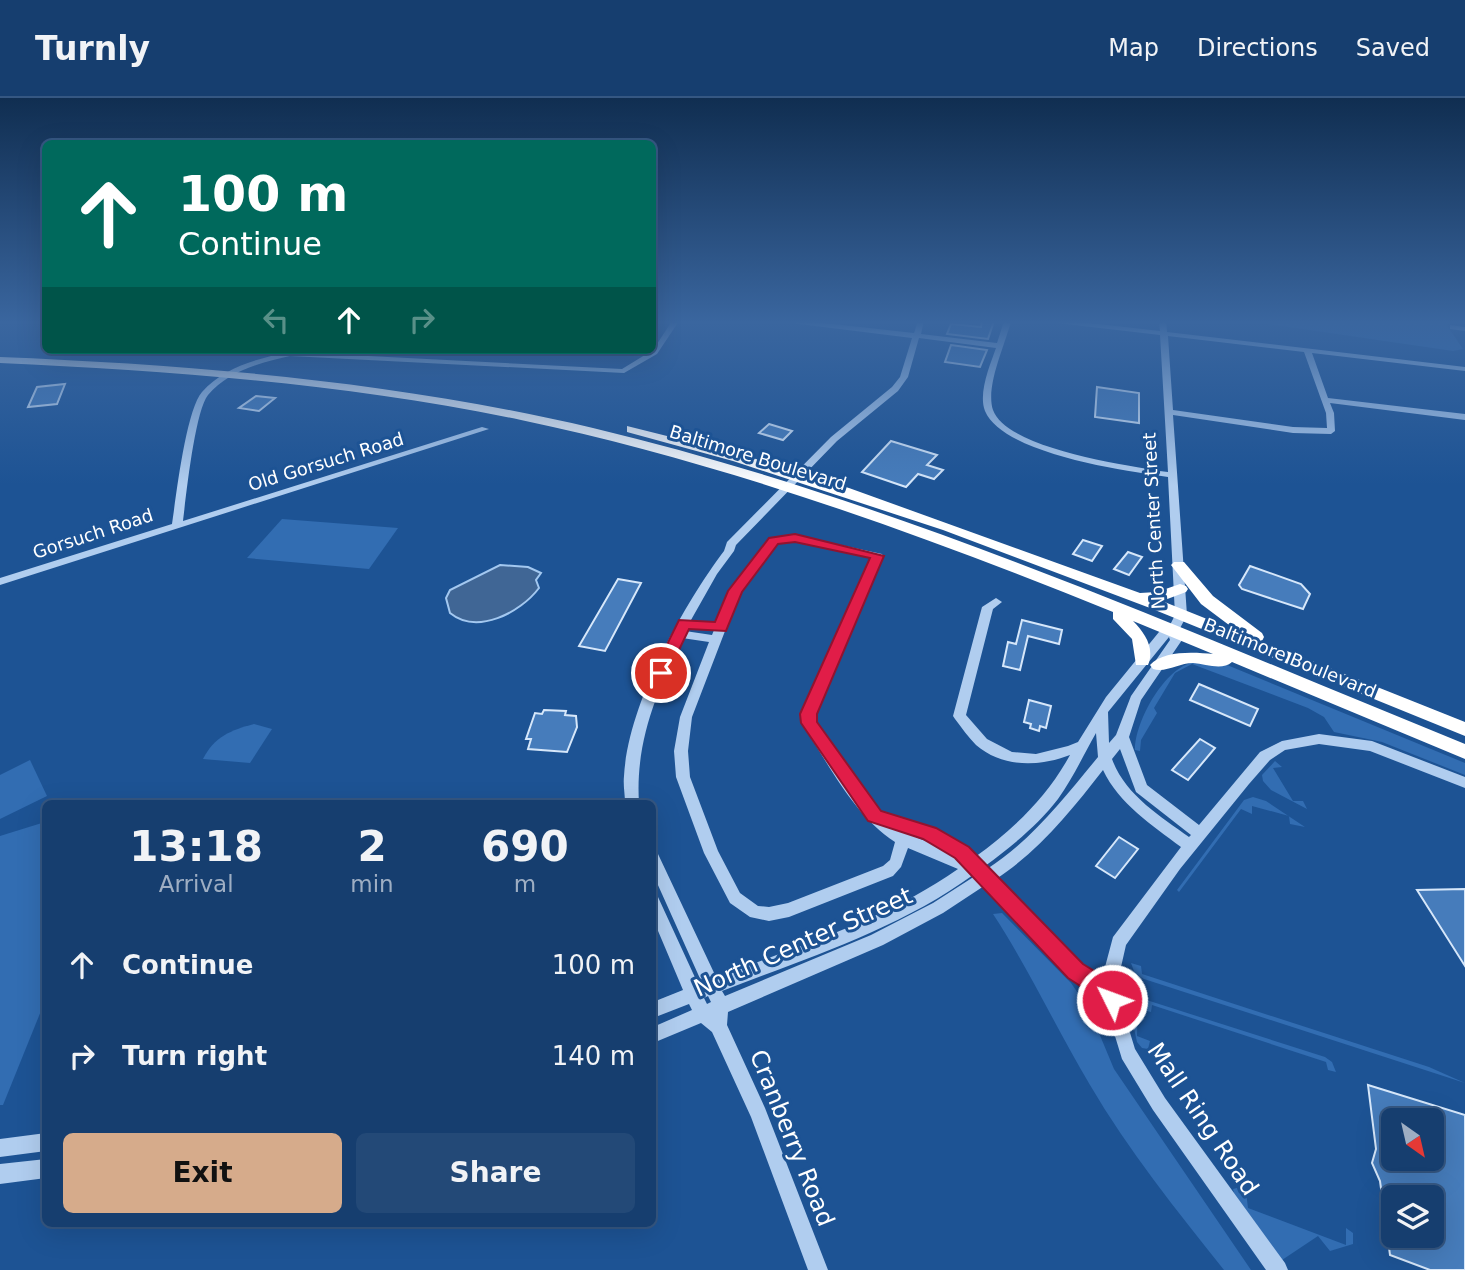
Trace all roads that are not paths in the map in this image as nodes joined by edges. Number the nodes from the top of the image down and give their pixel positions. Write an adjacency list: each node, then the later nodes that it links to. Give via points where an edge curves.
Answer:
1 (229, 376): 14 (street, Gorsuch Road, via 207,391 198,406)
2 (263, 376): 13 (highway, Baltimore Boulevard, via 525,416)
3 (337, 376): 13 (highway, Baltimore Boulevard, via 542,409 708,449)
4 (904, 376): 13 (street)
5 (994, 376): 12 (street, via 988,405 1002,425 1075,459)
6 (1167, 376): 9 (street, North Center Street)
7 (1317, 376): 8 (street)
8 (1326, 400): 9 (street, via 1333,426 1327,432); 10 (street)
9 (1169, 412): 12 (street, North Center Street)
10 (1465, 418)
11 (485, 429): 15 (street, Old Gorsuch Road)
12 (1171, 475): 17 (street, North Center Street)
13 (794, 481): 20 (highway, Baltimore Boulevard, via 943,523); 22 (highway, Baltimore Boulevard); 24 (street, via 731,544)
14 (179, 509): 15 (street, Gorsuch Road); 16 (street, via 167,523)
15 (177, 526): 16 (street, Gorsuch Road)
16 (138, 539): 18 (street, Gorsuch Road)
17 (1179, 565): 19 (street, North Center Street); 26 (highway, via 1199,592 1233,622)
18 (0, 582)
19 (1180, 589): 20 (highway, via 1159,597); 23 (street, North Center Street)
20 (1135, 597): 23 (highway, Baltimore Boulevard)
21 (996, 602): 33 (street, via 988,607 960,716 985,745 1009,756 1039,761)
22 (1111, 608): 23 (highway, Baltimore Boulevard); 28 (highway, via 1140,638)
23 (1177, 624): 26 (highway, Baltimore Boulevard); 27 (highway, Baltimore Boulevard); 28 (street, North Center Street, via 1176,640); 32 (highway)
24 (682, 628): 25 (street); 37 (street, via 635,741)
25 (717, 634): 38 (street, via 735,591 774,541 795,538 878,556 808,719); 39 (street, via 682,736 683,778 711,853 735,898 762,914 789,910 894,867)
26 (1292, 659): 30 (highway, Baltimore Boulevard)
27 (1239, 660): 28 (highway, via 1190,657); 34 (highway, Baltimore Boulevard)
28 (1151, 663): 29 (street, North Center Street); 31 (street, North Center Street)
29 (1102, 712): 33 (street, North Center Street); 35 (street)
30 (1465, 729)
31 (1122, 737): 35 (street, North Center Street); 40 (street, via 1141,788)
32 (1465, 739)
33 (1086, 743): 42 (street, North Center Street, via 1063,783)
34 (1465, 752)
35 (1105, 759): 40 (street, via 1136,804); 42 (street, North Center Street, via 1047,827)
36 (1465, 783): 40 (street, Mall Ring Road, via 1372,746 1319,739 1296,742 1265,756)
37 (632, 800)
38 (878, 819): 39 (street); 42 (street, via 905,824 946,842)
39 (903, 840): 42 (street)
40 (1196, 840): 45 (street, Mall Ring Road, via 1123,935)
41 (656, 864): 44 (street)
42 (979, 873): 44 (street, North Center Street, via 858,929); 45 (street, via 1075,971 1092,982); 47 (street, North Center Street, via 938,908 877,940)
43 (656, 909): 46 (street, Cranberry Road)
44 (712, 985): 46 (street, North Center Street); 47 (street)
45 (1111, 985): 57 (street, Mall Ring Road, via 1121,1034 1142,1079)
46 (693, 994): 48 (street, North Center Street); 49 (street, Cranberry Road)
47 (720, 1004): 49 (street, North Center Street); 50 (street)
48 (656, 1009)
49 (702, 1013): 50 (street, Cranberry Road); 51 (street, North Center Street)
50 (718, 1026): 56 (street, Cranberry Road, via 759,1114)
51 (656, 1034)
52 (42, 1143): 53 (street)
53 (0, 1148)
54 (42, 1169): 55 (street)
55 (0, 1174)
56 (818, 1270)
57 (1278, 1270)

